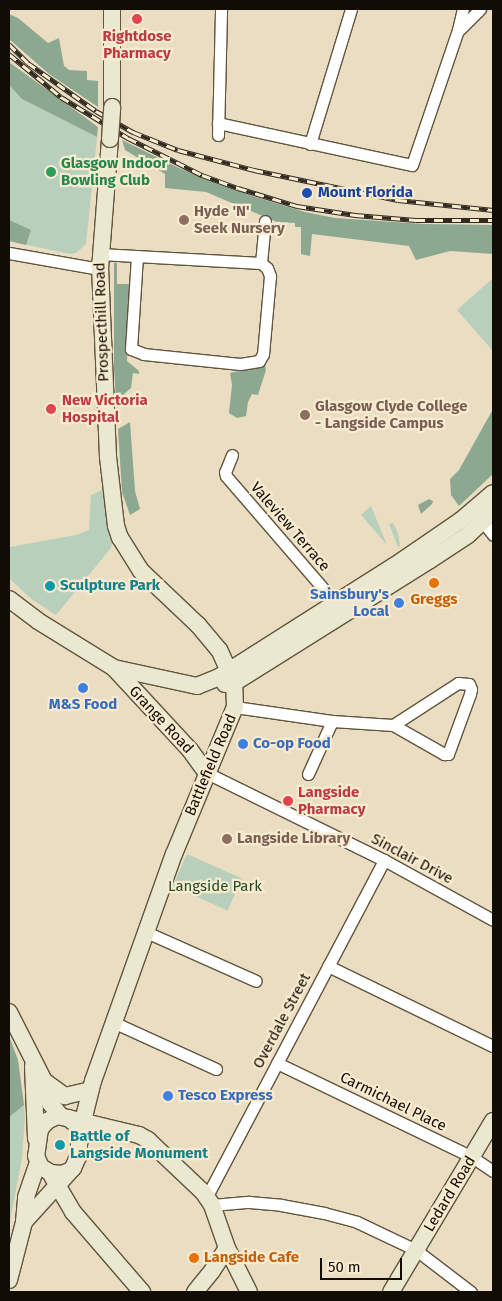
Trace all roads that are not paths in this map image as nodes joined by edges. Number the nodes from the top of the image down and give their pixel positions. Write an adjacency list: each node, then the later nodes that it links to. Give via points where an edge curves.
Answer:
1 (112, 9): 13 (main road, Prospecthill Road, bridge, via 112,107)
2 (221, 9): 7 (street)
3 (350, 9): 9 (street)
4 (463, 9): 6 (street)
5 (480, 9): 6 (street)
6 (458, 30): 9 (street, via 412,165)
7 (218, 123): 8 (street); 9 (street)
8 (218, 136)
9 (310, 144)
10 (265, 222): 14 (street)
11 (9, 253): 13 (street, via 50,262)
12 (137, 256): 13 (street); 14 (street); 14 (street, via 131,349 144,354 240,364 259,361 263,354 270,276)
13 (100, 261): 22 (main road, Prospecthill Road, via 109,474 120,538 141,571 208,636)
14 (261, 263)
15 (232, 455): 20 (street, Valeview Terrace, via 226,476)
16 (493, 493): 17 (main road)
17 (483, 515): 18 (street); 20 (main road, via 438,537)
18 (493, 536)
19 (9, 599): 21 (main road, Grange Road, via 38,622)
20 (341, 609): 22 (main road)
21 (114, 668): 22 (main road, Grange Road, via 197,686); 26 (main road, Grange Road, via 190,750)
22 (232, 676): 23 (main road, Battlefield Road)
23 (235, 707): 24 (street); 26 (main road, Battlefield Road)
24 (332, 721): 25 (street); 27 (street)
25 (393, 725): 25 (street, via 448,754 470,694 469,684 458,683)
26 (207, 773): 28 (street, Sinclair Drive); 30 (main road, Battlefield Road)
27 (308, 774)
28 (384, 860): 29 (street, Sinclair Drive); 31 (street, Overdale Street)
29 (493, 920)
30 (146, 932): 32 (street); 34 (main road, Battlefield Road)
31 (328, 966): 35 (street); 37 (street, Overdale Street)
32 (256, 981)
33 (9, 1012): 36 (main road)
34 (115, 1023): 38 (street); 40 (main road, Battlefield Road)
35 (493, 1046)
36 (32, 1062): 39 (main road); 44 (main road)
37 (277, 1063): 45 (street, Carmichael Place); 49 (street, Overdale Street)
38 (216, 1069)
39 (44, 1082): 40 (main road, via 66,1096); 41 (main road, via 50,1103)
40 (90, 1086): 41 (main road, Battlefield Road); 43 (main road)
41 (71, 1121): 43 (main road); 44 (main road, via 52,1118 43,1124); 48 (main road, via 78,1157 69,1171)
42 (493, 1121): 45 (main road, Ledard Road)
43 (104, 1127): 49 (main road, via 148,1140)
44 (37, 1142): 46 (main road)
45 (472, 1156): 47 (street, Carmichael Place); 54 (main road, Ledard Road)
46 (38, 1162): 48 (main road); 52 (main road, via 26,1197)
47 (493, 1171)
48 (54, 1179): 50 (main road); 51 (main road)
49 (210, 1201): 53 (main road); 54 (street, via 249,1202 315,1211 357,1222)
50 (39, 1202): 51 (main road, via 54,1203); 52 (main road)
51 (74, 1212): 58 (main road)
52 (24, 1222): 56 (main road)
53 (227, 1248): 55 (main road); 57 (main road)
54 (416, 1250): 60 (main road, Ledard Road); 61 (street)
55 (212, 1271): 57 (main road, via 230,1273); 59 (main road)
56 (9, 1280)
57 (246, 1289)
58 (142, 1292)
59 (194, 1292)
60 (391, 1292)
61 (471, 1292)

